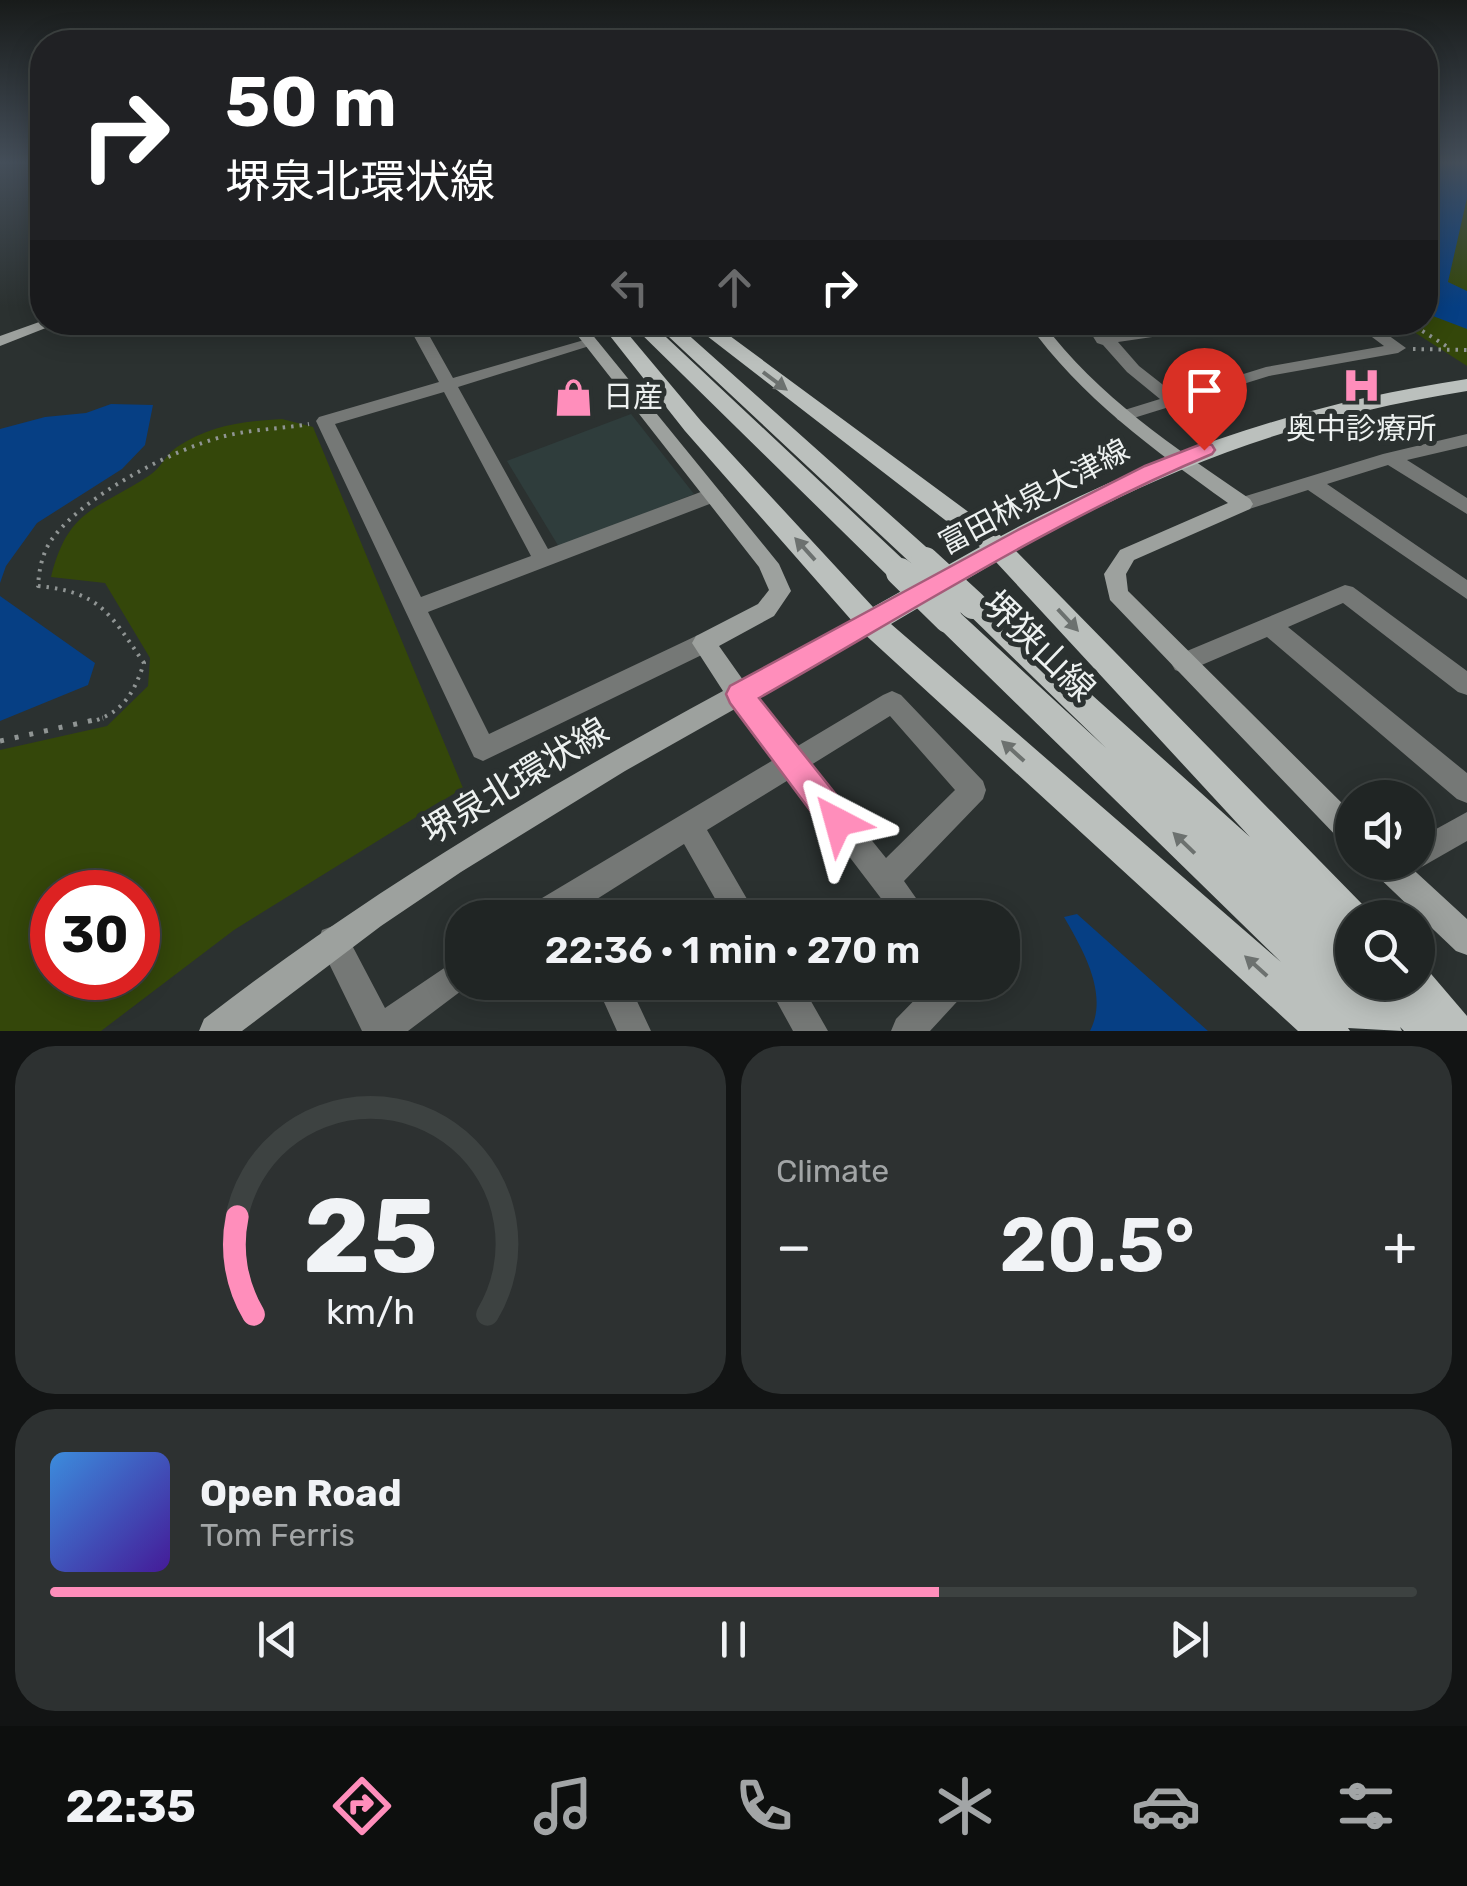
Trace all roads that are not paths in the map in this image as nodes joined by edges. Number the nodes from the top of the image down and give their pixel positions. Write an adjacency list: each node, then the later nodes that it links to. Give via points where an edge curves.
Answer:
1 (30, 330): 13 (street)
2 (421, 335): 15 (street)
3 (584, 335): 14 (street)
4 (619, 335): 32 (main road, one-way to 4)
5 (653, 335): 28 (main road, 堺狭山線)
6 (675, 335): 28 (main road, 堺狭山線)
7 (716, 335): 26 (main road, one-way to 26)
8 (1045, 335): 18 (street)
9 (1100, 335): 12 (street)
10 (1136, 335): 12 (street)
11 (1379, 335): 17 (street, via 1398,348 1266,372)
12 (1104, 340): 17 (street)
13 (0, 341)
14 (591, 344): 15 (street); 23 (street)
15 (446, 385): 27 (street); 30 (street, via 325,420)
16 (1467, 385): 21 (main road, 富田林泉大津線, via 1330,412)
17 (1173, 401): 18 (street)
18 (1124, 416): 21 (street)
19 (1467, 440): 20 (street)
20 (1390, 458): 22 (street); 25 (street)
21 (1180, 460): 24 (street); 26 (main road, 富田林泉大津線)
22 (1311, 483): 24 (street); 29 (street)
23 (713, 496): 27 (street); 34 (street, via 768,564 780,591 766,610)
24 (1243, 504): 35 (street, via 1118,564 1118,594)
25 (1467, 507)
26 (1000, 550): 32 (main road, 富田林泉大津線); 49 (main road, one-way to 49)
27 (543, 559): 30 (street)
28 (913, 566): 31 (main road, 堺狭山線, bridge)
29 (1467, 591)
30 (415, 608): 34 (street, via 484,749)
31 (961, 612): 50 (main road, 堺狭山線); 65 (main road, 堺狭山線, one-way to 31)
32 (870, 622): 37 (street, 堺泉北環状線); 64 (main road, one-way to 32)
33 (1269, 625): 35 (street); 36 (street, via 1345,594); 39 (street)
34 (704, 643): 37 (street)
35 (1183, 663): 40 (street)
36 (1467, 685)
37 (740, 694): 38 (street); 52 (street, 堺泉北環状線, via 531,810)
38 (791, 764): 42 (street); 44 (street); 44 (street, via 892,702 973,790)
39 (1467, 790)
40 (1335, 815)
41 (1467, 825): 43 (street)
42 (688, 826): 46 (street); 47 (street)
43 (1435, 843)
44 (886, 880): 48 (street)
45 (1415, 880): 51 (street)
46 (587, 900)
47 (732, 900)
48 (901, 900)
49 (1335, 902)
50 (1335, 940)
51 (1467, 940)
52 (333, 942): 60 (street, 堺泉北環状線); 61 (street)
53 (445, 984): 61 (street)
54 (619, 1000): 59 (street)
55 (793, 1000): 62 (street)
56 (937, 1000): 63 (street)
57 (1401, 1000): 66 (main road)
58 (1427, 1000): 67 (main road)
59 (632, 1030)
60 (216, 1031)
61 (380, 1031)
62 (811, 1031)
63 (908, 1031)
64 (1329, 1031)
65 (1381, 1031)
66 (1434, 1031)
67 (1452, 1031)

